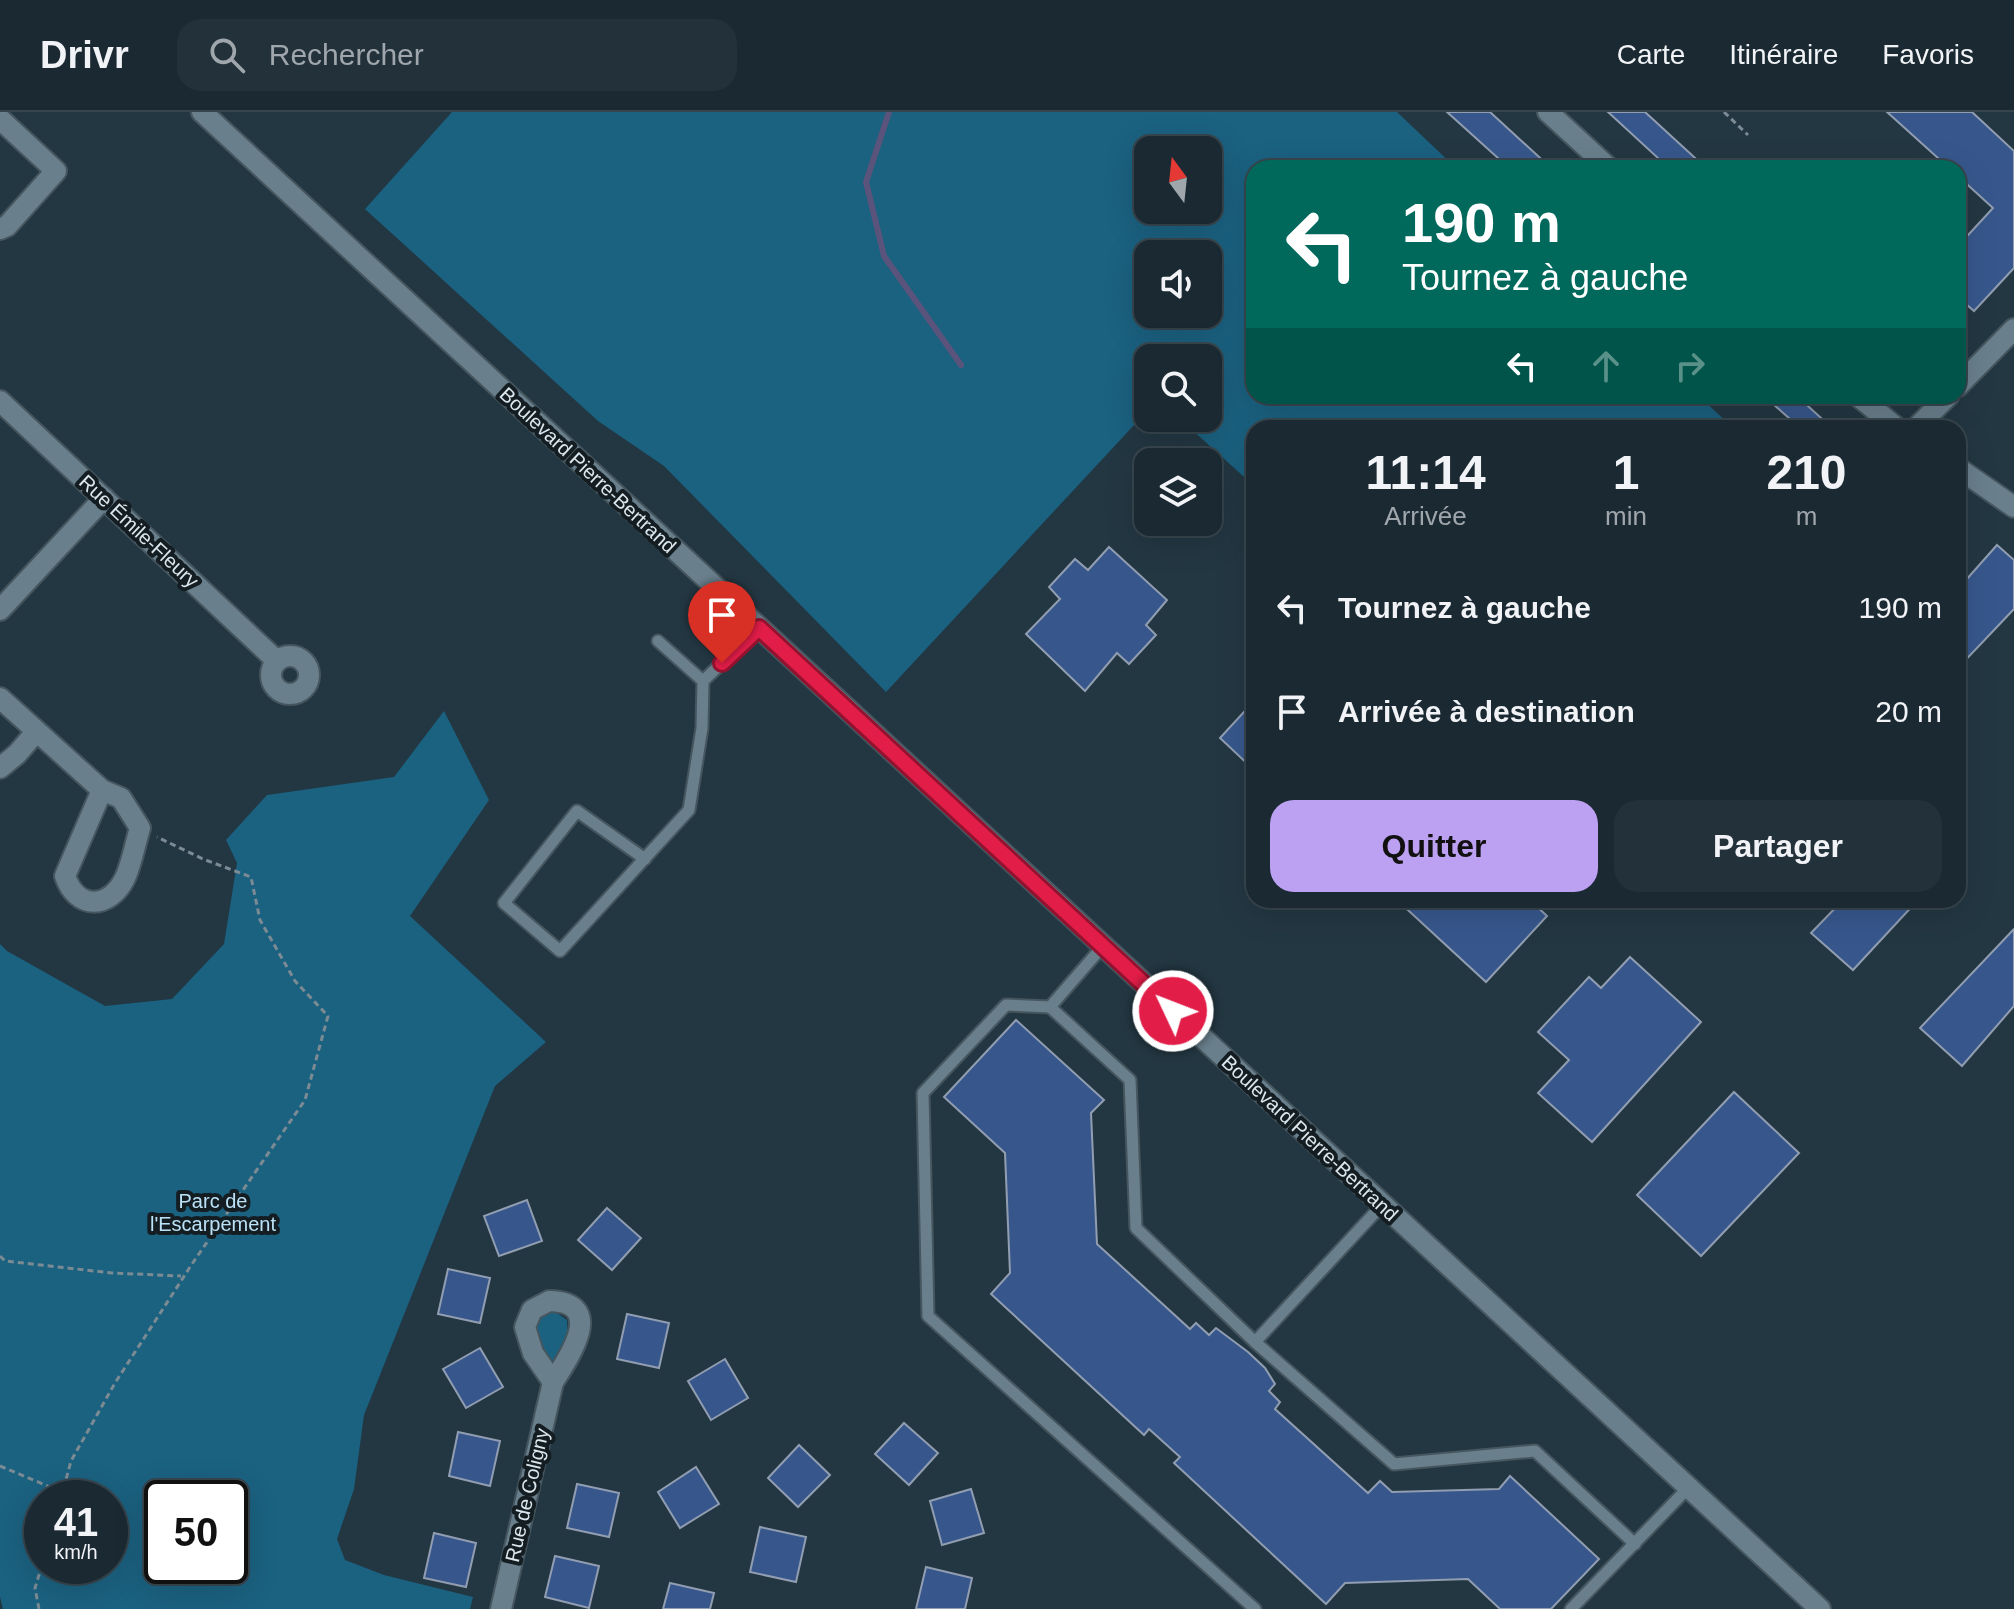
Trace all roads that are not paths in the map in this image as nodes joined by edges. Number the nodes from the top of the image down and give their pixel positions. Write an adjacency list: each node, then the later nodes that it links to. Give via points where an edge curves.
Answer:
1 (202, 112): 17 (main road, Boulevard Pierre-Bertrand)
2 (1548, 112): 4 (main road)
3 (0, 119): 5 (main road, via 56,171)
4 (1600, 160)
5 (0, 229)
6 (2014, 329): 7 (main road)
7 (1966, 378)
8 (0, 401): 14 (main road, Rue Émile-Fleury)
9 (1868, 404): 11 (main road)
10 (1940, 404): 12 (main road)
11 (1887, 420)
12 (1924, 420)
13 (1966, 474): 15 (main road)
14 (104, 498): 16 (main road); 19 (main road, Rue Émile-Fleury)
15 (2014, 507)
16 (0, 610)
17 (759, 628): 20 (lane); 26 (main road, Boulevard Pierre-Bertrand)
18 (658, 641): 20 (lane)
19 (277, 661)
20 (703, 681): 25 (lane, via 702,728 689,810)
21 (0, 698): 22 (main road)
22 (36, 732): 23 (main road); 24 (main road)
23 (0, 768)
24 (102, 790): 24 (main road, via 65,876 80,901 93,903 124,881 140,828 121,798)
25 (645, 859): 25 (lane, via 560,951 504,903 577,811)
26 (1102, 947): 27 (lane); 28 (main road, Boulevard Pierre-Bertrand)
27 (1050, 1007): 29 (lane, via 1130,1080 1136,1228); 34 (lane, via 1006,1005 923,1093 928,1316)
28 (1382, 1205): 29 (lane); 31 (main road, Boulevard Pierre-Bertrand)
29 (1255, 1342): 32 (lane, via 1394,1464 1535,1451)
30 (553, 1382): 33 (main road, Rue de Coligny)
31 (1688, 1488): 32 (lane); 36 (main road, Boulevard Pierre-Bertrand)
32 (1635, 1544): 35 (lane)
33 (501, 1609)
34 (1255, 1609)
35 (1571, 1609)
36 (1820, 1609)

